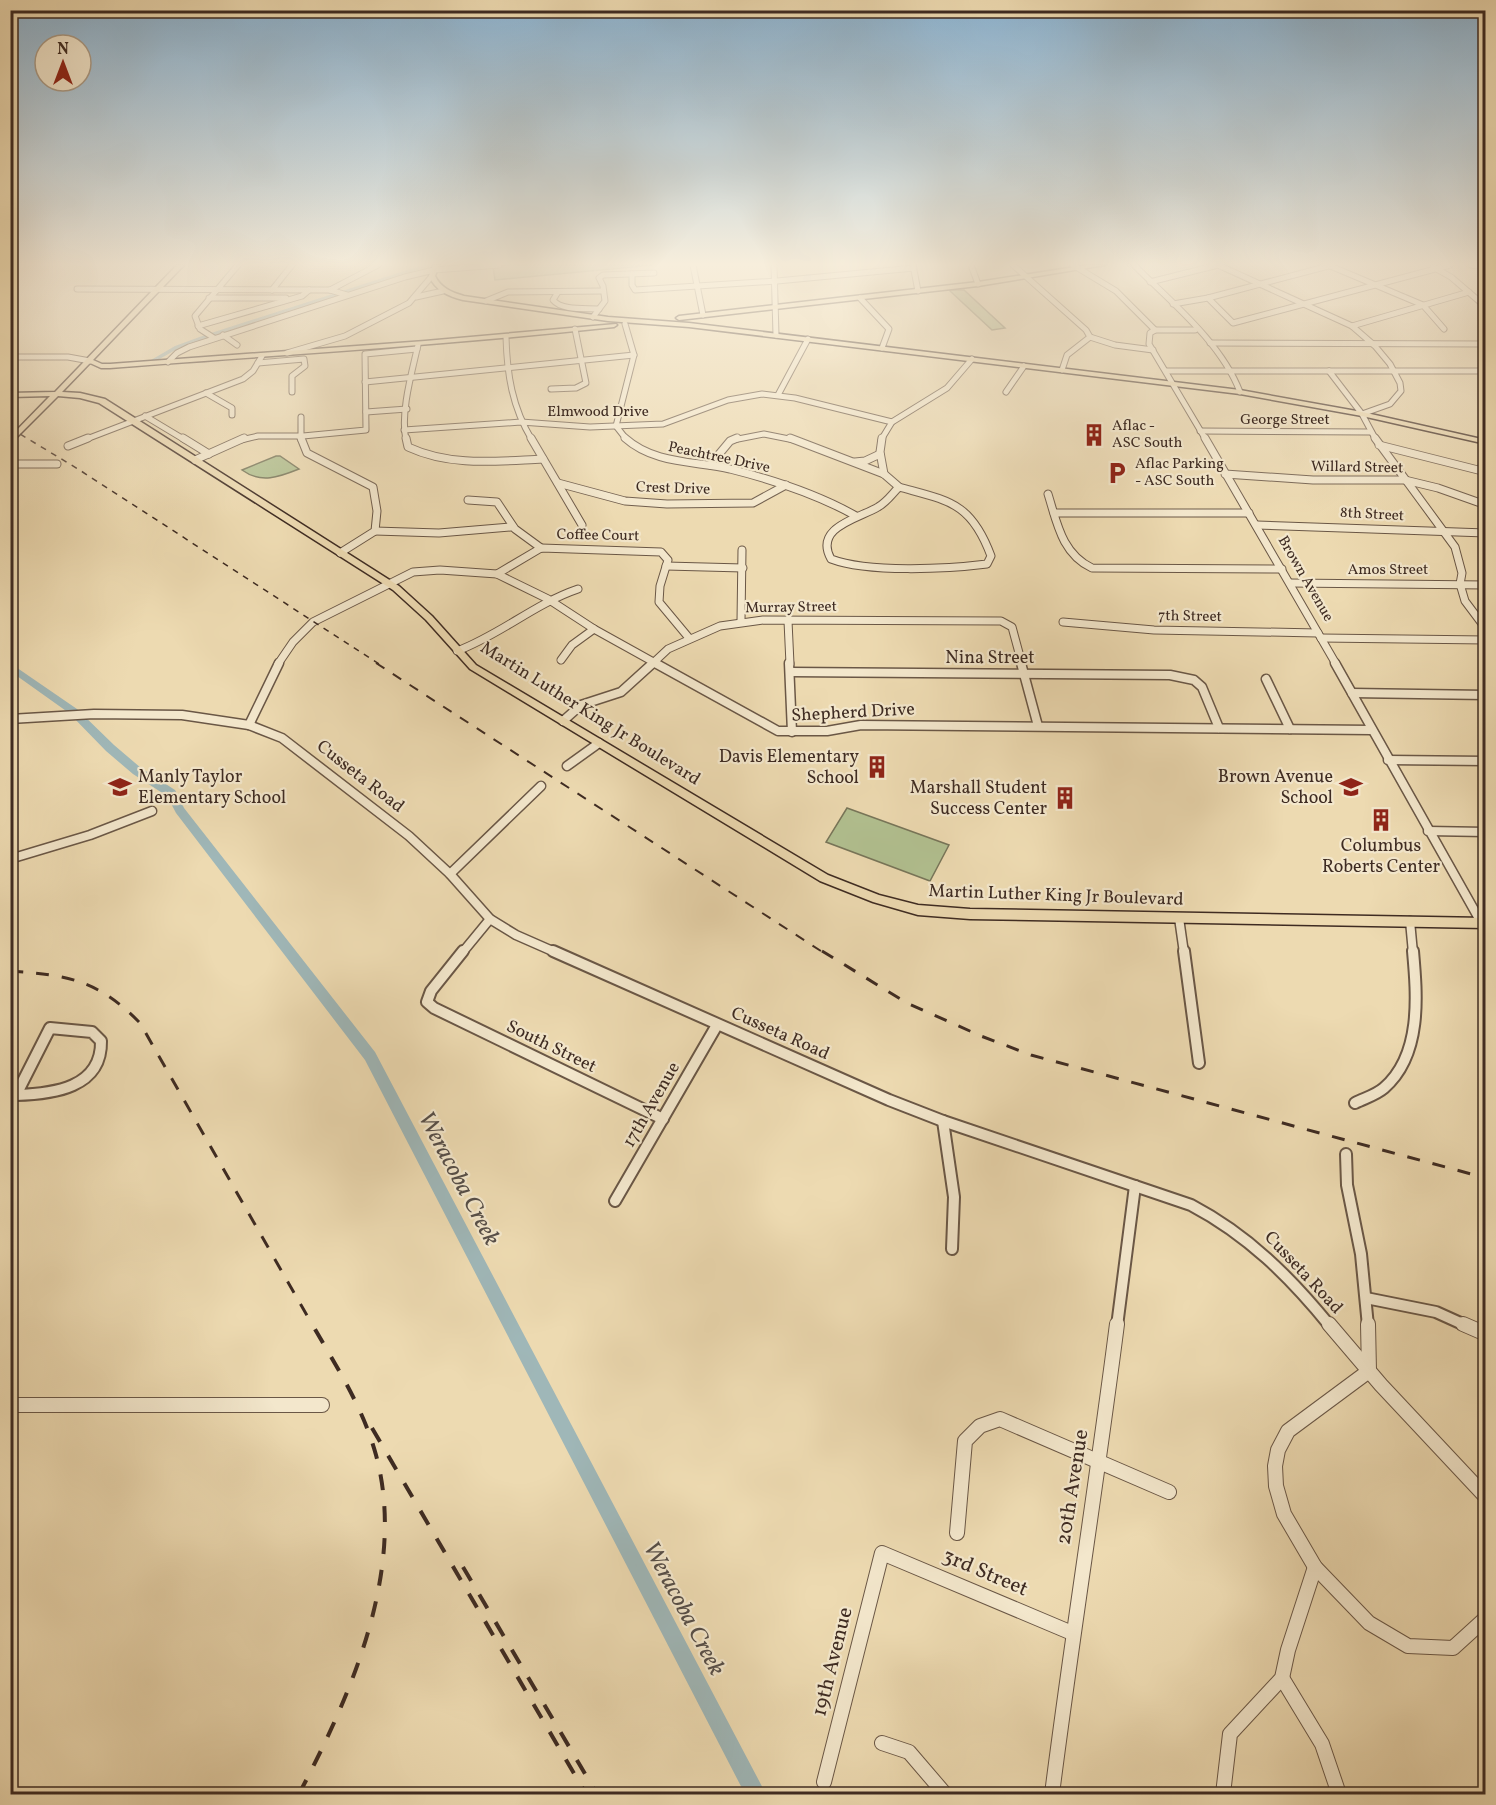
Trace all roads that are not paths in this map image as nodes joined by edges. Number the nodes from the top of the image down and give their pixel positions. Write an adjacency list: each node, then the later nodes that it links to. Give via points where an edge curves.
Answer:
1 (101, 349): 23 (main road)
2 (183, 349): 24 (street)
3 (301, 349): 17 (street)
4 (380, 349): 17 (main road)
5 (401, 349): 34 (street, via 365,354)
6 (417, 349): 33 (street)
7 (506, 349): 26 (street)
8 (580, 349): 22 (street)
9 (632, 349): 18 (street)
10 (803, 349): 43 (street)
11 (892, 349): 21 (main road)
12 (1074, 349): 27 (street, via 1067,355)
13 (1147, 349): 16 (street)
14 (1214, 349): 29 (street)
15 (1377, 349): 31 (street)
16 (1153, 350): 28 (street, Brown Avenue)
17 (282, 355): 20 (main road)
18 (634, 355): 22 (street); 53 (street)
19 (10, 357): 23 (street)
20 (260, 359): 24 (main road); 37 (street, via 304,359 305,366 292,376); 40 (street, via 243,379)
21 (972, 359): 25 (main road); 52 (street, via 944,391)
22 (582, 360): 26 (street); 36 (street, via 586,383)
23 (90, 361): 24 (main road, via 101,366); 42 (main road)
24 (168, 362)
25 (1024, 366): 27 (main road); 38 (street)
26 (507, 369): 33 (street); 51 (street, via 510,394)
27 (1062, 370): 35 (main road)
28 (1166, 371): 29 (street); 35 (street, Brown Avenue)
29 (1229, 371): 30 (street); 39 (street)
30 (1329, 371): 31 (street); 46 (street)
31 (1394, 371): 32 (street); 46 (street, via 1401,384 1397,397 1390,404)
32 (1485, 371)
33 (410, 379): 34 (street); 44 (street)
34 (365, 382): 45 (street)
35 (1173, 384): 39 (main road); 55 (street, Brown Avenue)
36 (551, 389)
37 (292, 392)
38 (1006, 392)
39 (1240, 392): 46 (main road)
40 (206, 393): 47 (street, via 232,408); 48 (street)
41 (10, 395): 42 (main road, Martin Luther King Jr Boulevard)
42 (58, 395): 50 (main road, Martin Luther King Jr Boulevard, via 89,396); 58 (main road)
43 (778, 395): 52 (street, Elmwood Drive); 53 (street, Elmwood Drive, via 728,400 663,424)
44 (407, 409): 45 (street); 54 (street)
45 (366, 412): 57 (street, via 366,429)
46 (1362, 414): 56 (street); 59 (main road)
47 (232, 415)
48 (145, 416): 50 (street); 63 (street)
49 (301, 417): 57 (street)
50 (132, 420): 61 (street); 66 (main road, Martin Luther King Jr Boulevard)
51 (521, 422): 53 (street, Elmwood Drive); 54 (street, Elmwood Drive); 65 (street)
52 (892, 422): 64 (street, via 881,435)
53 (616, 426): 70 (street, Peachtree Drive, via 629,443 647,453 676,462)
54 (404, 430): 65 (street, via 408,447 433,457 482,462)
55 (1200, 431): 56 (street, George Street); 73 (street, Brown Avenue)
56 (1370, 432): 60 (street)
57 (303, 436): 63 (street, via 245,438); 87 (street, via 301,441 307,453 373,487)
58 (10, 442)
59 (1485, 442)
60 (1379, 445): 71 (street); 74 (street)
61 (68, 446)
62 (1485, 451): 71 (street)
63 (209, 454): 66 (street)
64 (880, 454): 67 (street); 72 (street)
65 (543, 459): 75 (street)
66 (195, 460): 92 (main road, Martin Luther King Jr Boulevard)
67 (852, 462): 70 (street, via 786,437 764,434 730,441); 72 (street)
68 (10, 464): 69 (street)
69 (57, 464)
70 (710, 465): 76 (street, Peachtree Drive)
71 (1484, 472)
72 (884, 474): 77 (street)
73 (1225, 474): 74 (street, Willard Street, via 1313,480); 82 (street, Brown Avenue)
74 (1405, 480): 80 (street, Willard Street); 88 (street)
75 (558, 483): 76 (street, Crest Drive, via 625,501 678,504 753,503); 84 (street)
76 (786, 485): 83 (street, Peachtree Drive)
77 (899, 487): 83 (street, via 884,503); 83 (street, via 952,502 966,512 988,548 991,556 987,564 850,565 832,560 828,540 837,528)
78 (1048, 495): 81 (street)
79 (468, 500): 86 (street, via 497,502)
80 (1485, 505)
81 (1054, 513): 82 (street); 95 (street, via 1068,551 1082,565 1092,568)
82 (1249, 513): 85 (street, Brown Avenue)
83 (856, 516)
84 (582, 525)
85 (1257, 525): 88 (street, 8th Street); 95 (street, Brown Avenue)
86 (511, 527): 87 (street, via 439,533); 90 (street)
87 (375, 531): 92 (street)
88 (1446, 533): 89 (street, 8th Street); 99 (street, via 1460,561)
89 (1485, 533)
90 (541, 548): 93 (street, Coffee Court, via 661,552 667,558); 96 (street, Coffee Court)
91 (742, 550): 94 (street)
92 (340, 553): 97 (main road, Martin Luther King Jr Boulevard)
93 (666, 566): 94 (street); 109 (street, via 659,602)
94 (743, 568): 103 (street)
95 (1282, 569): 98 (street, Brown Avenue)
96 (496, 574): 97 (street, Shepherd Drive, via 425,570); 102 (street, Shepherd Drive)
97 (388, 583): 111 (main road, Martin Luther King Jr Boulevard, via 409,598); 121 (street, Shepherd Drive, via 299,632)
98 (1290, 583): 99 (street, Amos Street); 108 (street, Brown Avenue)
99 (1460, 584): 100 (street, Amos Street); 107 (street, via 1465,601)
100 (1485, 585)
101 (578, 589): 102 (street)
102 (548, 599): 106 (street, Shepherd Drive); 111 (street, via 495,635)
103 (741, 621): 104 (street, Murray Street); 109 (street, Murray Street)
104 (788, 621): 114 (street); 115 (street, Murray Street, via 1001,621 1012,627)
105 (1063, 622): 108 (street, 7th Street, via 1154,630)
106 (594, 629): 112 (street, via 572,645); 113 (street, Shepherd Drive)
107 (1485, 629)
108 (1319, 635): 110 (street, 7th Street); 117 (street, Brown Avenue)
109 (689, 638): 113 (street, Murray Street)
110 (1485, 640)
111 (457, 651): 120 (main road, Martin Luther King Jr Boulevard, via 473,667)
112 (561, 660)
113 (652, 661): 120 (street, Murray Street, via 621,692 581,705); 126 (street, Shepherd Drive, via 778,731)
114 (790, 672): 115 (street, Nina Street); 126 (street)
115 (1023, 673): 122 (street); 123 (street, Nina Street, via 1189,678 1202,687)
116 (1266, 679): 124 (street)
117 (1352, 693): 118 (street); 125 (street, Brown Avenue)
118 (1485, 695)
119 (10, 719): 121 (street, Cusseta Road, via 94,714 182,715)
120 (563, 721): 127 (main road, Martin Luther King Jr Boulevard)
121 (249, 725): 136 (street, Cusseta Road, via 292,744 410,836)
122 (1038, 726): 123 (street, Shepherd Drive); 126 (street, Shepherd Drive, via 861,725)
123 (1219, 728): 124 (street, Shepherd Drive)
124 (1290, 729): 125 (street, Shepherd Drive)
125 (1372, 730): 128 (street, Brown Avenue)
126 (792, 732)
127 (599, 743): 130 (street); 137 (main road, Martin Luther King Jr Boulevard, via 824,878 877,899 918,910 970,914)
128 (1388, 760): 129 (street); 133 (street, Brown Avenue)
129 (1485, 761)
130 (567, 766)
131 (541, 786): 136 (street)
132 (152, 811): 135 (street)
133 (1428, 831): 134 (street); 140 (street, Brown Avenue)
134 (1485, 832)
135 (10, 859)
136 (450, 874): 138 (street, Cusseta Road)
137 (1179, 918): 139 (main road, Martin Luther King Jr Boulevard); 142 (street)
138 (490, 919): 141 (street, Cusseta Road, via 516,935); 145 (street, South Street, via 431,991 427,1002 444,1014)
139 (1410, 921): 140 (main road, Martin Luther King Jr Boulevard); 144 (street, via 1415,1009 1411,1041 1387,1086)
140 (1484, 925)
141 (717, 1025): 145 (street, 17th Avenue); 146 (street, Cusseta Road)
142 (1199, 1063)
143 (13, 1100): 143 (street, via 50,1028 92,1032 101,1041 100,1059 88,1075 69,1088)
144 (1355, 1103)
145 (663, 1119): 149 (street, 17th Avenue)
146 (943, 1121): 148 (street, Cusseta Road); 150 (street, via 954,1197)
147 (1346, 1154): 151 (street, via 1344,1171)
148 (1135, 1186): 153 (street, Cusseta Road, via 1206,1211 1248,1238); 156 (street, 20th Avenue)
149 (615, 1201)
150 (952, 1250)
151 (1366, 1298): 152 (street, via 1436,1311); 153 (street)
152 (1485, 1334)
153 (1369, 1371): 158 (street, Cusseta Road); 161 (street, via 1288,1431 1278,1449 1276,1486 1284,1514)
154 (10, 1405): 155 (street)
155 (322, 1405)
156 (1099, 1463): 157 (street); 159 (street, via 1000,1419 980,1426 965,1442); 163 (street, 20th Avenue)
157 (1169, 1492)
158 (1485, 1497)
159 (957, 1533)
160 (882, 1553): 163 (street, 3rd Street); 166 (street, 19th Avenue)
161 (1315, 1567): 162 (street, via 1369,1623 1408,1646 1454,1648); 164 (street)
162 (1485, 1618)
163 (1072, 1633): 168 (street, 20th Avenue)
164 (1282, 1678): 169 (street, via 1230,1734); 170 (street, via 1322,1744)
165 (882, 1743): 167 (street, via 909,1752)
166 (824, 1782)
167 (945, 1794)
168 (1052, 1794)
169 (1223, 1794)
170 (1339, 1794)

